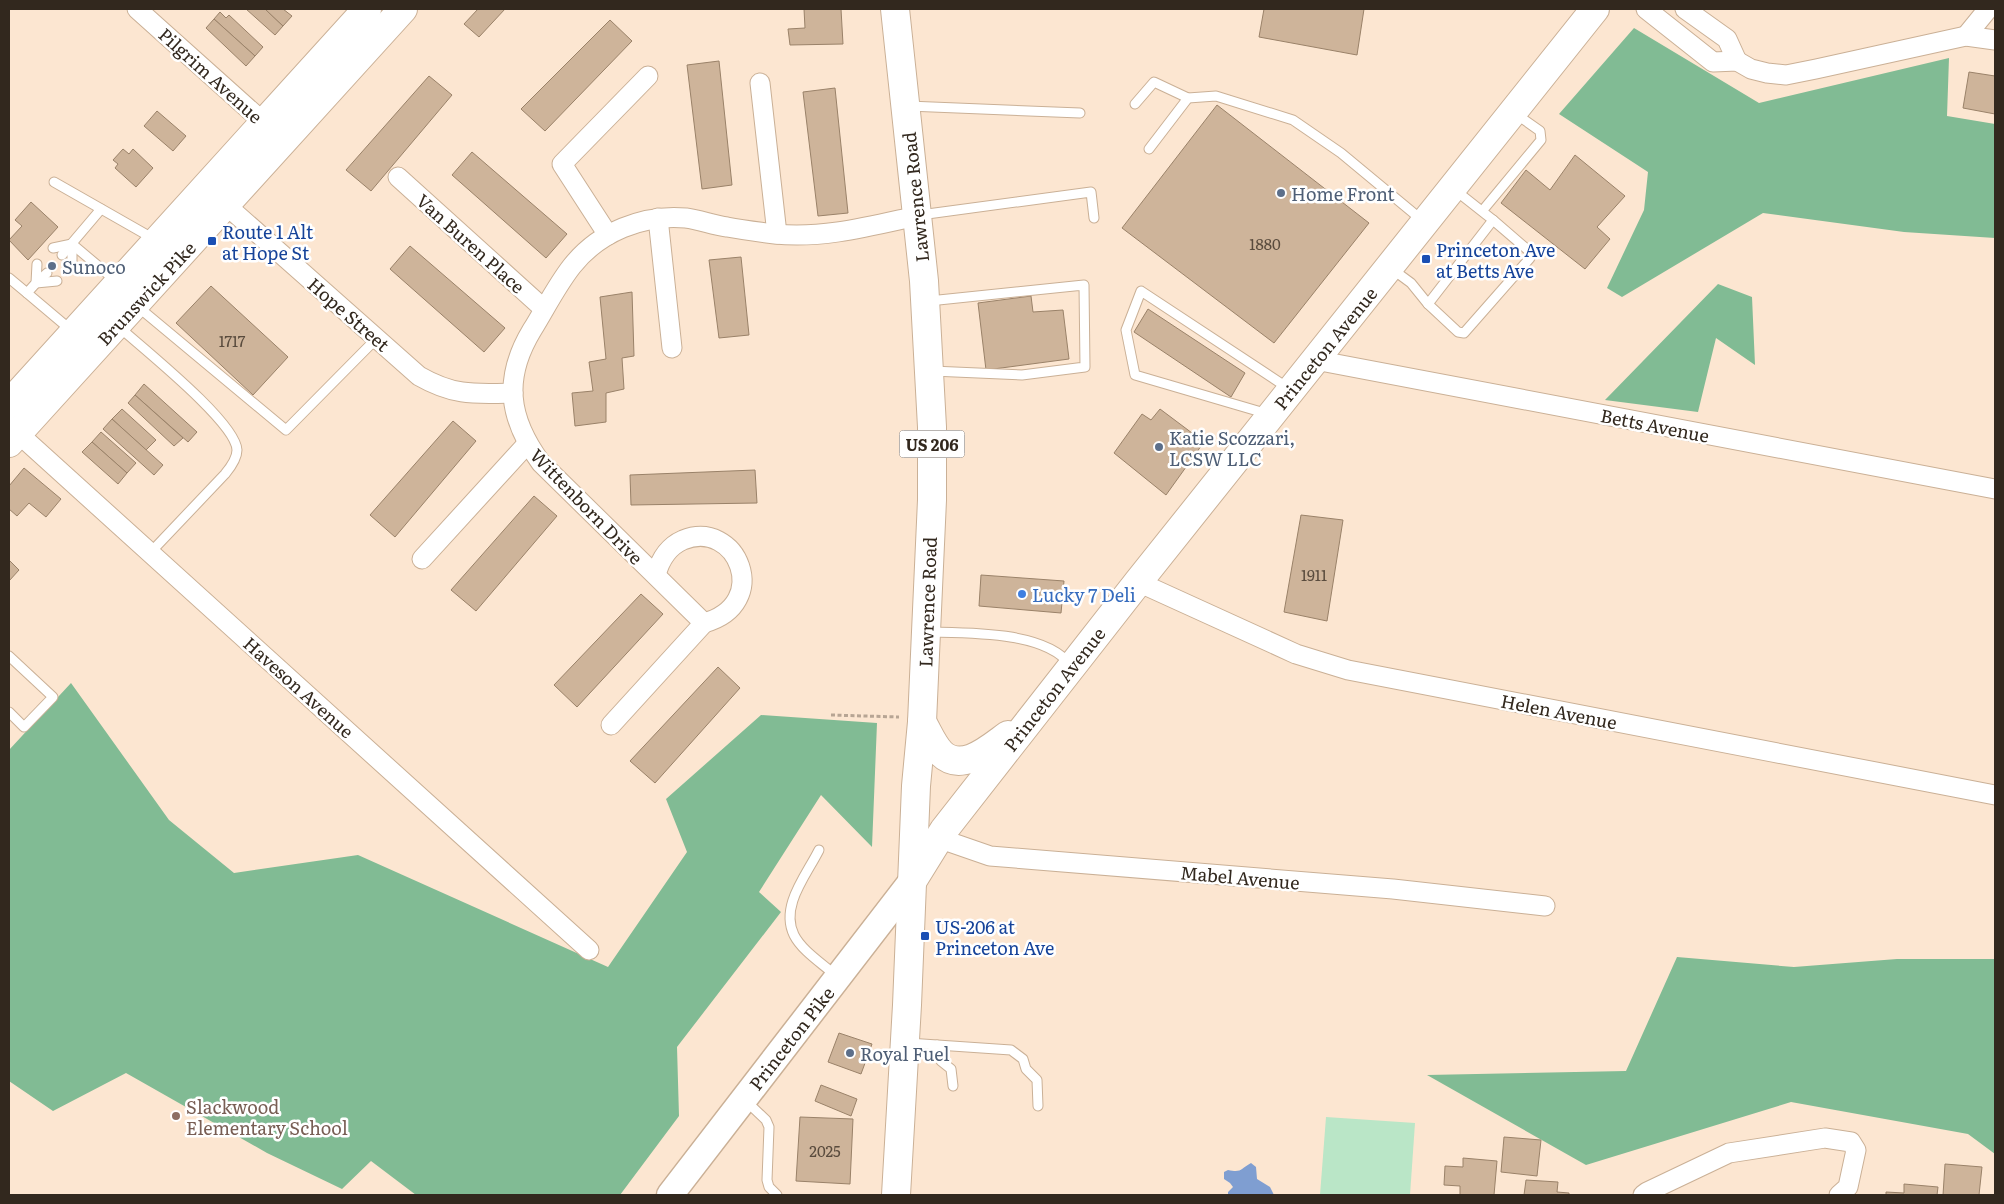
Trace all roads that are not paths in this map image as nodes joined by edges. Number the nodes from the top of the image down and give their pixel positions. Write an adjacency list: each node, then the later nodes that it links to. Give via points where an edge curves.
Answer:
1 (137, 9): 19 (street, Pilgrim Avenue)
2 (367, 9): 19 (main road, Brunswick Pike)
3 (403, 9): 20 (main road, Brunswick Pike)
4 (895, 9): 16 (main road, Lawrence Road / US 206)
5 (1595, 9): 17 (main road, Princeton Avenue / US 206)
6 (1646, 9): 11 (street, via 1713,62)
7 (1685, 9): 11 (street, via 1727,39)
8 (1988, 9): 9 (street)
9 (1966, 36): 10 (street); 11 (street, via 1786,74 1759,71)
10 (1995, 40)
11 (1737, 60)
12 (648, 76): 35 (street, via 562,164)
13 (760, 83): 34 (street)
14 (1188, 98): 15 (lane, via 1154,82); 21 (lane); 33 (lane, via 1216,96 1293,120 1342,153)
15 (1135, 104)
16 (905, 106): 18 (lane); 29 (main road, Lawrence Road / US 206)
17 (1514, 112): 25 (main road, Princeton Avenue / US 206); 28 (lane, via 1540,131 1541,140)
18 (1080, 113)
19 (264, 122): 20 (street, Pilgrim Avenue); 24 (main road, Brunswick Pike)
20 (284, 141): 26 (main road, Brunswick Pike)
21 (1149, 149)
22 (398, 177): 52 (street, Van Buren Place)
23 (54, 182): 27 (lane)
24 (206, 187): 26 (street, Hope Street); 36 (main road, Brunswick Pike)
25 (1453, 188): 28 (lane); 33 (main road, Princeton Avenue / US 206)
26 (226, 206): 51 (main road, Brunswick Pike); 55 (street, Hope Street)
27 (101, 209): 36 (lane); 37 (lane)
28 (1483, 210): 32 (lane)
29 (918, 216): 31 (lane, via 1091,192); 34 (street, Wittenborn Drive, via 852,230); 49 (main road, Lawrence Road / US 206)
30 (658, 218): 34 (street, Wittenborn Drive, via 687,218 728,228); 35 (street, Wittenborn Drive, via 637,222); 56 (street)
31 (1094, 218)
32 (1493, 220): 50 (lane); 50 (lane, via 1529,251 1530,258 1464,333 1458,332)
33 (1425, 223): 42 (main road, Princeton Avenue / US 206)
34 (777, 234)
35 (608, 235): 52 (street, Wittenborn Drive, via 589,248 572,266)
36 (156, 241): 47 (main road, Brunswick Pike)
37 (72, 244): 38 (lane); 39 (lane); 41 (lane); 47 (lane)
38 (53, 248)
39 (62, 255)
40 (37, 264): 46 (lane)
41 (72, 264)
42 (1390, 267): 50 (lane, via 1411,282); 57 (main road, Princeton Avenue / US 206)
43 (47, 273): 46 (lane)
44 (9, 278): 48 (lane)
45 (57, 281): 46 (lane)
46 (36, 283): 48 (lane)
47 (118, 283): 54 (main road, Brunswick Pike)
48 (26, 293): 54 (lane)
49 (926, 302): 58 (main road, Lawrence Road / US 206); 58 (lane, via 1084,285 1085,367 1022,375)
50 (1428, 304)
51 (135, 305): 53 (main road, Brunswick Pike); 55 (lane, via 286,430)
52 (544, 310): 60 (street, Wittenborn Drive, via 523,345 516,364)
53 (117, 324): 63 (main road, Brunswick Pike); 66 (lane, via 216,415 231,434 237,450 225,474)
54 (74, 332): 61 (main road, Brunswick Pike)
55 (377, 338): 60 (street, Hope Street, via 419,376 438,386 459,392)
56 (672, 348)
57 (1315, 360): 59 (main road, Princeton Avenue / US 206); 65 (street, Betts Avenue)
58 (930, 371): 71 (main road, Lawrence Road / US 206, via 932,500)
59 (1290, 390): 62 (main road, Princeton Avenue / US 206); 62 (lane, via 1141,292 1126,330 1134,375)
60 (513, 393): 64 (street, Wittenborn Drive, via 515,412)
61 (9, 404)
62 (1271, 415): 69 (main road, Princeton Avenue / US 206)
63 (12, 434): 66 (street, Haveson Avenue)
64 (528, 444): 67 (street); 68 (street, Wittenborn Drive, via 541,463)
65 (1995, 489)
66 (150, 553): 83 (street, Haveson Avenue)
67 (422, 559)
68 (656, 575): 70 (street, Wittenborn Drive); 70 (street, via 666,552 683,540 704,537 727,546 742,571 738,600 729,612)
69 (1138, 582): 73 (main road, Princeton Avenue / US 206); 78 (street, Helen Avenue, via 1296,654 1348,670)
70 (704, 623): 77 (street)
71 (926, 632): 73 (lane, via 994,634 1053,650 1065,657); 76 (main road, Lawrence Road / US 206)
72 (9, 656): 74 (lane, via 53,697 24,728)
73 (1072, 667): 75 (main road, Princeton Avenue / US 206)
74 (9, 712)
75 (1035, 714): 76 (main road, via 988,749 966,760 946,757); 79 (main road, Princeton Avenue / US 206)
76 (911, 720): 81 (main road, Lawrence Road / US 206, via 916,786)
77 (611, 725)
78 (1995, 795)
79 (938, 838): 81 (main road, Princeton Avenue / US 206); 82 (street, Mabel Avenue, via 990,856)
80 (819, 850): 84 (lane, via 791,904 789,917 795,936)
81 (912, 881): 84 (main road, Princeton Pike); 85 (main road, Lawrence Road / US 206)
82 (1545, 906)
83 (589, 950)
84 (838, 977): 88 (main road, Princeton Pike)
85 (905, 1042): 86 (lane); 92 (main road, Lawrence Road / US 206)
86 (938, 1044): 87 (lane, via 941,1061 951,1070); 89 (lane, via 1011,1050 1018,1054 1037,1080)
87 (953, 1086)
88 (744, 1099): 90 (main road, Princeton Pike); 91 (lane, via 770,1127 767,1180)
89 (1038, 1106)
90 (670, 1195)
91 (777, 1195)
92 (896, 1195)
93 (1643, 1195): 94 (street, via 1729,1153 1825,1138 1851,1142 1856,1150 1848,1187)
94 (1839, 1195)

